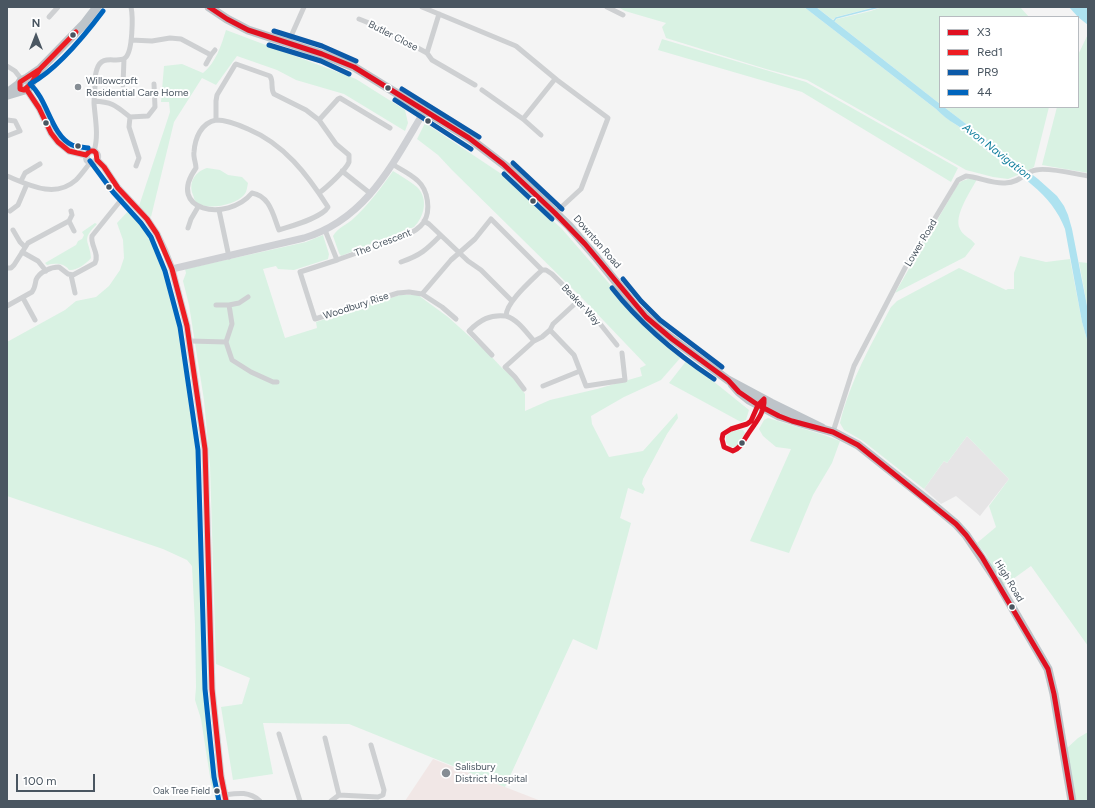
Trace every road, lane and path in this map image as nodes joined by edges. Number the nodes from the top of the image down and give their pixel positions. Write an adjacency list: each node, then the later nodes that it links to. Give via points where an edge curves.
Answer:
1 (58, 7): 10 (street)
2 (97, 7): 22 (highway, via 84,24)
3 (131, 7): 12 (street)
4 (209, 7): 13 (highway, Downton Road, via 248,30)
5 (304, 7): 13 (street)
6 (422, 7): 8 (street)
7 (607, 7): 9 (street)
8 (439, 14): 15 (street, Butler Close); 20 (street, via 516,46)
9 (623, 15)
10 (49, 17)
11 (359, 19): 15 (street, Butler Close)
12 (131, 40): 16 (street, via 181,39); 17 (street, via 128,55)
13 (288, 43): 28 (highway, Downton Road, via 354,67)
14 (215, 50): 16 (street)
15 (427, 53): 24 (street, Butler Close, via 432,60)
16 (211, 55): 18 (street)
17 (124, 58): 23 (street); 27 (street, via 105,60 98,65)
18 (206, 64)
19 (7, 66): 22 (street, via 15,71)
20 (555, 79): 30 (street); 56 (street, via 608,118 581,189)
21 (154, 84): 29 (street, via 155,107 148,116)
22 (24, 85): 26 (highway); 38 (street, via 58,142 72,152)
23 (123, 85)
24 (474, 85)
25 (482, 90): 30 (street)
26 (7, 94)
27 (94, 101): 29 (street, via 114,104); 37 (street)
28 (425, 110): 42 (street); 56 (highway, Downton Road, via 469,138 503,164)
29 (130, 117): 43 (street, via 128,127 139,158)
30 (523, 119): 35 (street)
31 (7, 120): 36 (street, via 15,121 20,131)
32 (216, 120): 33 (street, via 217,95 236,64 270,76 271,90 274,94 306,110); 49 (street, via 231,122 258,133 285,152); 52 (street, via 210,121 199,132 194,148 196,168 189,182 188,191)
33 (319, 120): 34 (street, via 340,98); 44 (street, via 336,144 349,155 349,162)
34 (390, 128)
35 (541, 135)
36 (7, 136)
37 (94, 151): 38 (street); 39 (street, via 98,155)
38 (86, 155): 40 (street)
39 (97, 160): 40 (street); 51 (street)
40 (90, 163): 48 (street, via 78,178 66,186 44,189)
41 (40, 164): 47 (street, via 25,173)
42 (392, 164): 50 (street); 58 (street, via 418,180 423,188 428,206)
43 (136, 166)
44 (342, 170): 49 (street); 50 (street)
45 (7, 176): 47 (street)
46 (1088, 176): 101 (street, Lower Road, via 1044,169 1031,171 1014,182 1003,183 966,176 958,180 905,268 854,366)
47 (21, 181): 48 (street)
48 (28, 184): 54 (street, via 18,205)
49 (319, 194): 53 (street, via 328,207 326,212 279,230 270,204 257,194 252,193 240,204)
50 (371, 194): 61 (street, via 349,215)
51 (125, 195): 71 (street, via 153,227); 75 (street, via 92,236 96,261)
52 (198, 207): 53 (street); 59 (street)
53 (219, 210): 67 (street)
54 (10, 211)
55 (71, 211): 57 (street)
56 (555, 213): 101 (highway, Downton Road, via 585,244 646,317 680,346 728,380)
57 (69, 221): 62 (street); 64 (street, via 41,235)
58 (424, 221): 63 (street); 68 (street, The Crescent, via 408,235)
59 (188, 228)
60 (13, 230): 64 (street)
61 (325, 230): 67 (street, via 304,238); 68 (street)
62 (74, 231)
63 (440, 236): 66 (street); 69 (street, via 427,250)
64 (25, 247): 65 (street)
65 (22, 252): 70 (street, via 13,267); 73 (street, via 40,263)
66 (459, 253): 72 (street, Beaker Way, via 491,219); 77 (street); 80 (street)
67 (229, 257): 71 (street)
68 (337, 260): 74 (street, The Crescent)
69 (401, 262)
70 (7, 268)
71 (172, 269): 89 (street)
72 (542, 270): 80 (street); 81 (street, Beaker Way, via 552,274)
73 (46, 271): 75 (street, via 52,267 59,267); 79 (street, via 38,277 33,291)
74 (300, 272): 77 (street, Woodbury Rise, via 315,319 398,293)
75 (71, 275): 76 (street)
76 (75, 293)
77 (422, 294): 86 (street, Woodbury Rise)
78 (248, 297): 84 (street)
79 (23, 298): 83 (street); 87 (street)
80 (512, 300): 85 (street)
81 (578, 301): 88 (street, via 553,324); 92 (street, Beaker Way)
82 (216, 305): 84 (street)
83 (7, 306)
84 (229, 306): 91 (street, via 232,324)
85 (506, 316): 90 (street, via 515,321); 94 (street, via 486,318 469,330)
86 (456, 319)
87 (35, 320)
88 (550, 330): 90 (street); 97 (street, via 574,355)
89 (190, 341): 91 (street); 106 (street, via 205,449 212,689)
90 (534, 341): 96 (street)
91 (226, 342): 98 (street, via 232,360 251,372)
92 (617, 345)
93 (622, 353): 97 (street, via 625,380 586,386)
94 (492, 355)
95 (499, 362): 96 (street)
96 (504, 367): 100 (street)
97 (580, 371): 99 (street)
98 (275, 380)
99 (542, 386)
100 (524, 389)
101 (833, 432): 110 (highway, High Road, via 866,450 931,503 961,530 982,557 1048,669)
102 (279, 734): 108 (street)
103 (325, 738): 105 (street)
104 (371, 745): 105 (street, via 384,792 378,797)
105 (339, 795): 109 (street)
106 (225, 798): 107 (street, via 242,793 254,796)
107 (260, 801)
108 (300, 801)
109 (331, 801)
110 (1072, 801)

